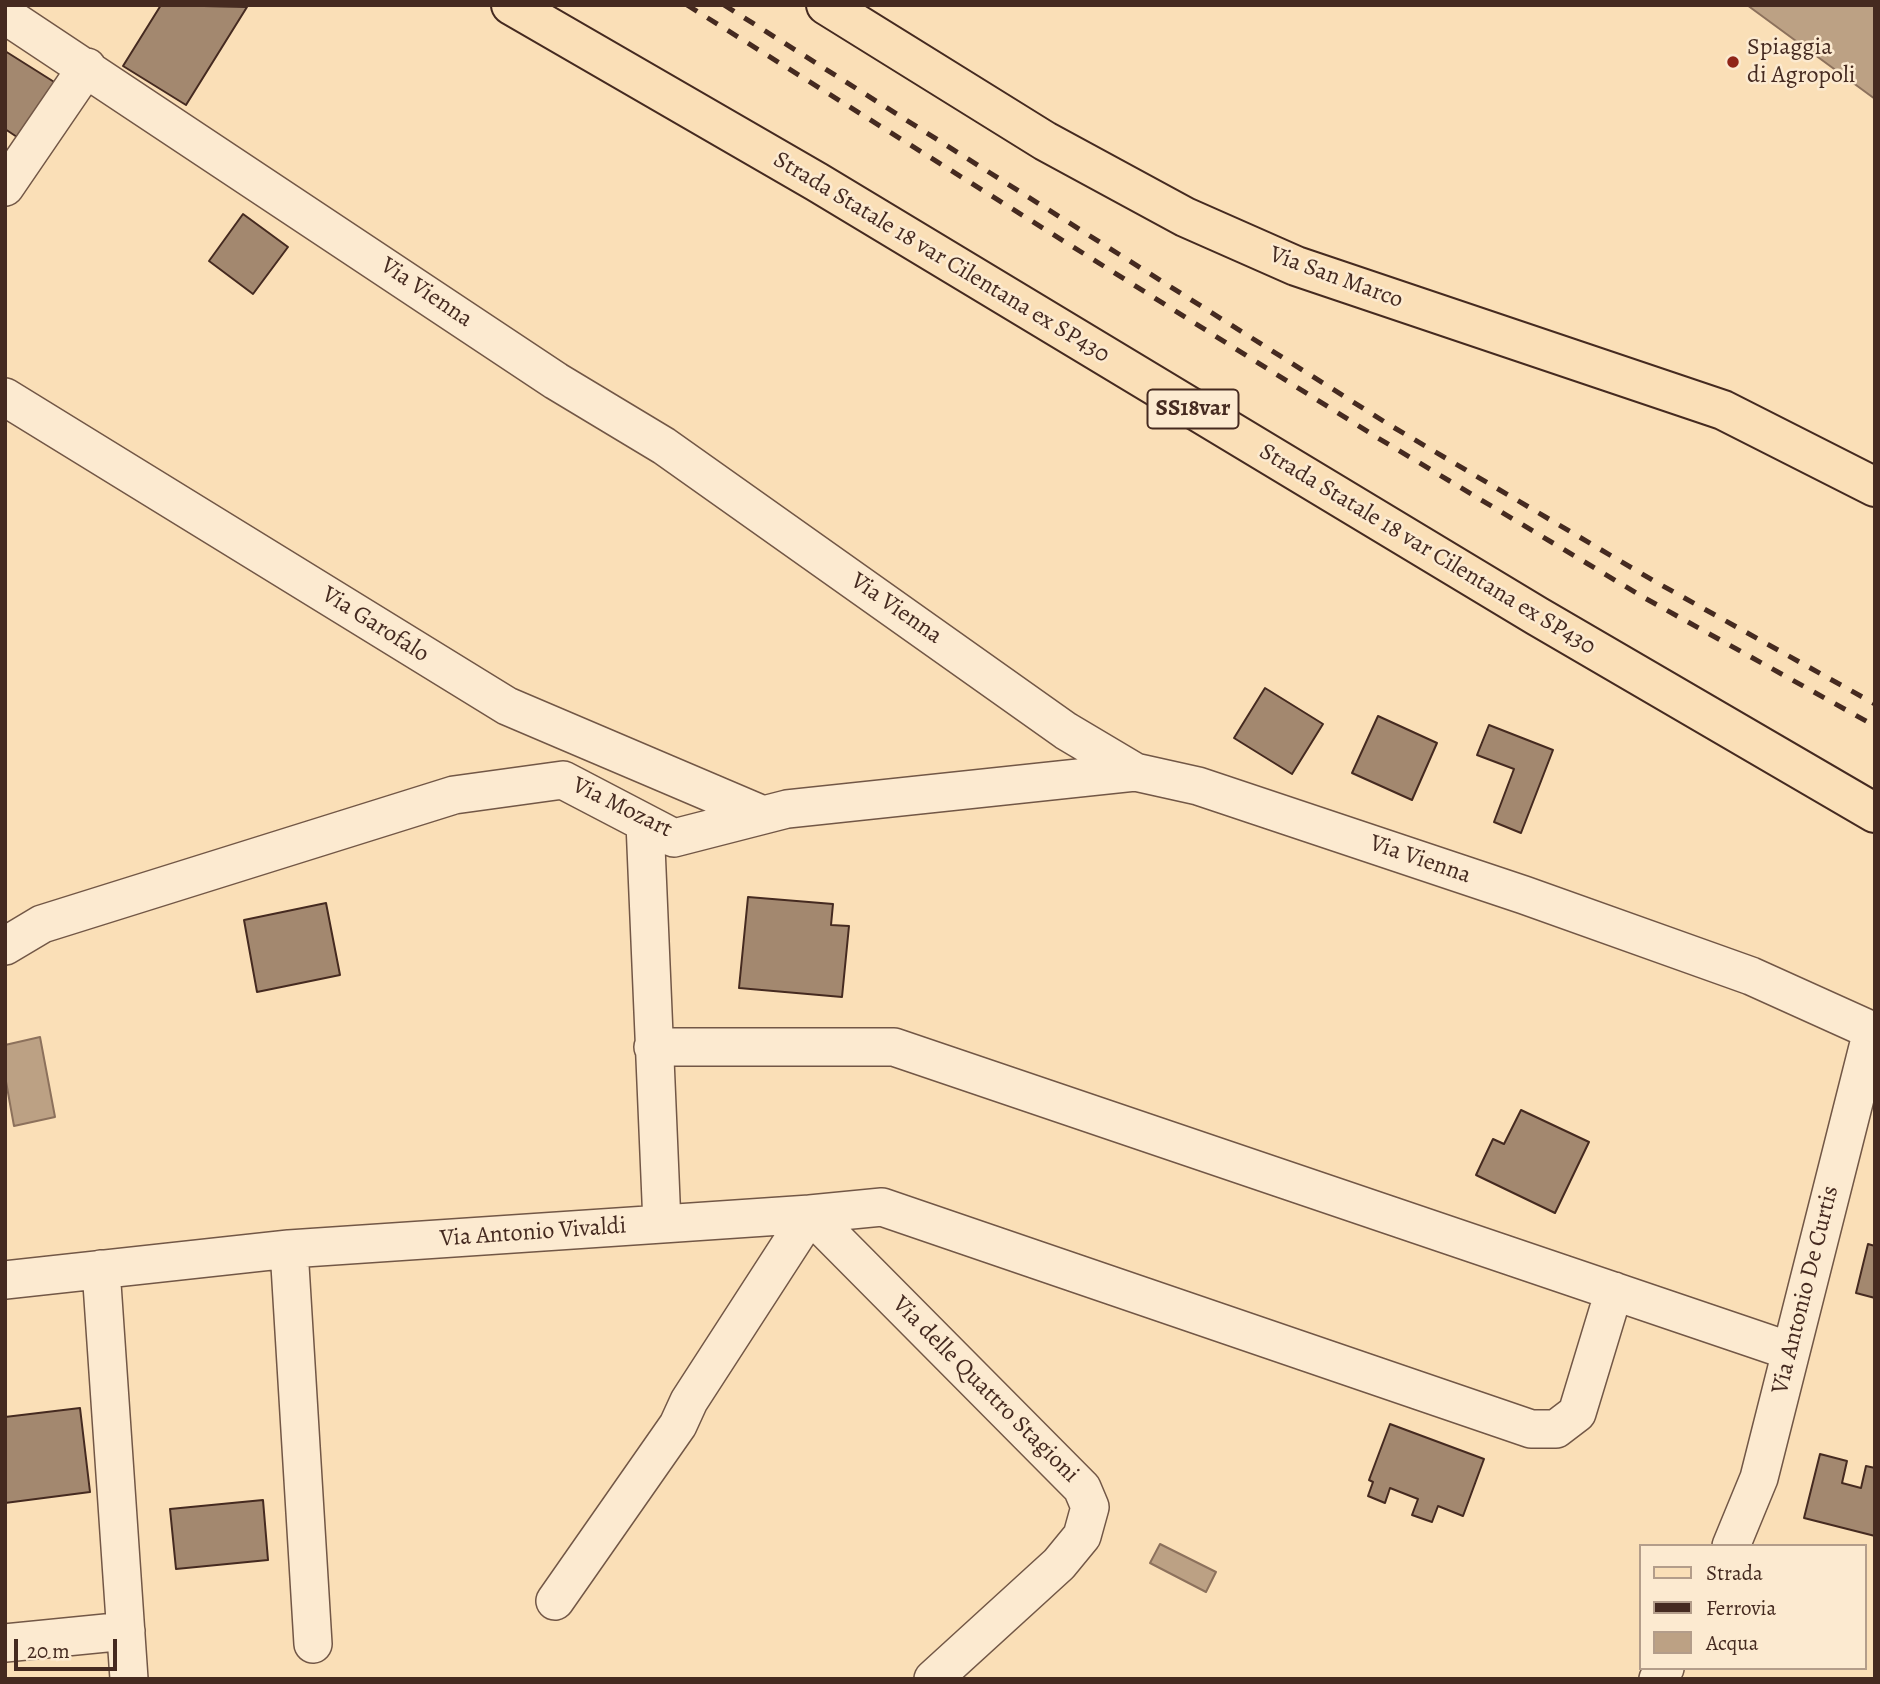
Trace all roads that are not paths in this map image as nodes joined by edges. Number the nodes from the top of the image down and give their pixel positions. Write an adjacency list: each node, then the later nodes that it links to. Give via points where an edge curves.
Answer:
1 (511, 5): 9 (main road, Strada Statale 18 var Cilentana ex SP430 / SS18var, via 817,182 1537,616)
2 (826, 5): 7 (main road, Via San Marco, via 1045,141 1185,216 1296,266 1723,410)
3 (5, 10): 4 (street, Via Vienna, via 8,17)
4 (87, 67): 5 (street); 8 (street, Via Vienna, via 556,382 664,446 1066,731)
5 (5, 187)
6 (5, 397): 10 (street, Via Garofalo, via 507,706)
7 (1875, 487)
8 (1135, 772): 10 (street, Via Mozart, via 787,808); 13 (street, Via Vienna, via 1198,786 1524,895 1751,976)
9 (1875, 813)
10 (763, 815): 11 (street, Via Mozart, via 674,838)
11 (645, 823): 12 (street, Via Mozart, via 563,779 454,795 42,925); 14 (street, Via Antonio Vivaldi)
12 (5, 946)
13 (1873, 1032): 21 (street, Via Antonio De Curtis)
14 (653, 1047): 16 (street, Via Antonio Vivaldi); 20 (street, via 894,1047)
15 (810, 1214): 16 (street); 20 (street, via 882,1206 1531,1429 1556,1429 1577,1413); 23 (street, via 678,1425); 28 (street, Via delle Quattro Stagioni, via 1082,1488 1090,1507 1082,1535 1059,1564)
16 (662, 1224): 17 (street, Via Antonio Vivaldi)
17 (289, 1249): 18 (street, Via Antonio Vivaldi); 26 (street)
18 (102, 1269): 19 (street, Via Antonio Vivaldi); 24 (street)
19 (5, 1280)
20 (1614, 1291): 21 (street)
21 (1790, 1351): 22 (street, Via Antonio De Curtis, via 1759,1478)
22 (1732, 1544)
23 (555, 1601)
24 (126, 1631): 25 (street); 27 (street)
25 (5, 1643)
26 (313, 1644)
27 (129, 1679)
28 (933, 1679)

